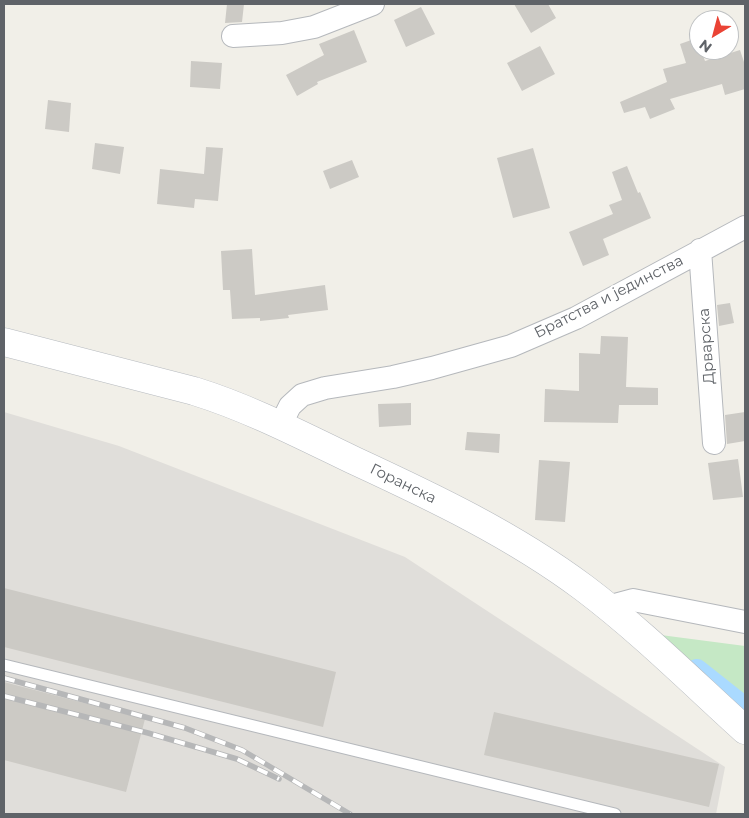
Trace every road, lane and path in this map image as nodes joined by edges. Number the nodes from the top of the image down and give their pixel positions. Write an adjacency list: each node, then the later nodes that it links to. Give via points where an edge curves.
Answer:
1 (373, 4): 2 (street, via 314,27)
2 (233, 36)
3 (745, 227): 4 (street, Братства и јединства)
4 (700, 250): 6 (street, Братства и јединства, via 576,318 511,346 432,368 302,395 290,406); 7 (street, Дрварска)
5 (4, 342): 6 (main road, Горанска, via 194,391)
6 (280, 426): 8 (main road, Горанска, via 496,531 536,555)
7 (714, 443)
8 (607, 607): 9 (street, via 633,600); 11 (main road, Горанска)
9 (745, 622)
10 (4, 665): 12 (lane)
11 (745, 730)
12 (615, 814)

